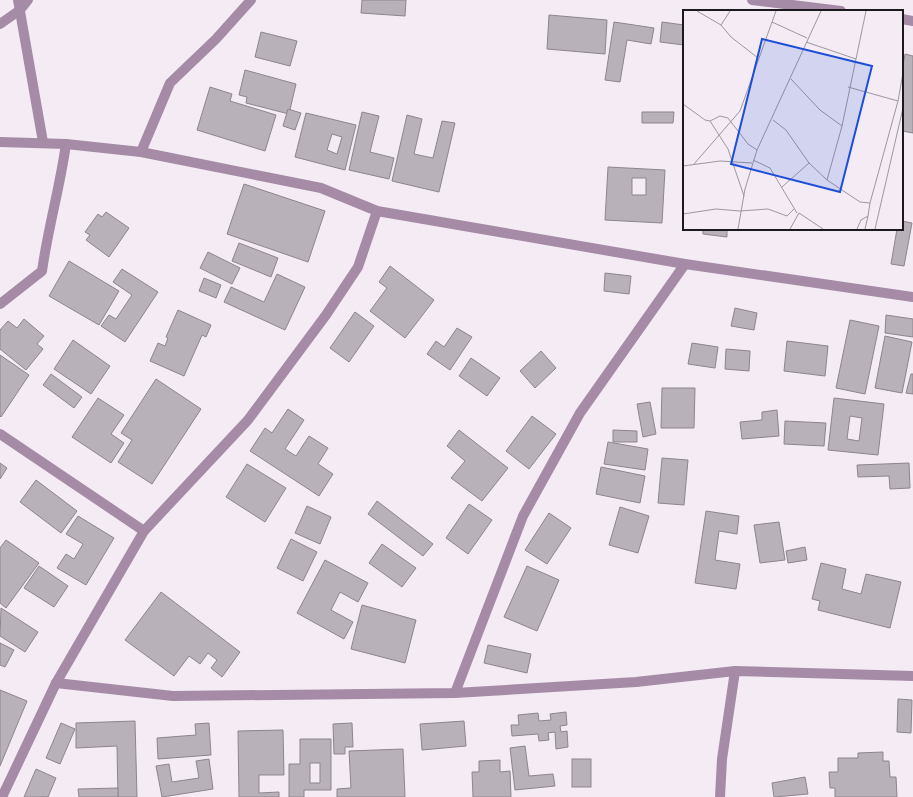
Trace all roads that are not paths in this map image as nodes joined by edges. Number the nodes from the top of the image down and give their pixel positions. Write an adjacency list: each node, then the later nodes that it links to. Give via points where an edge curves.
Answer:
1 (28, 0): 5 (street)
2 (251, 0): 13 (street, via 216,39 170,83)
3 (752, 0): 4 (street)
4 (775, 1): 6 (street)
5 (19, 5): 9 (street); 11 (street)
6 (834, 10)
7 (903, 19): 8 (street)
8 (913, 21)
9 (0, 24)
10 (0, 142): 11 (street)
11 (43, 142): 12 (street)
12 (66, 144): 13 (street); 17 (street, via 42,271)
13 (141, 152): 14 (street, via 322,188)
14 (377, 210): 15 (street); 19 (street, via 358,267 326,315 248,420)
15 (686, 264): 16 (street); 23 (street, via 580,413 523,516)
16 (913, 297)
17 (0, 304)
18 (0, 434): 19 (street)
19 (144, 531): 22 (street)
20 (735, 671): 21 (street); 23 (street, via 636,682); 25 (street, via 722,759)
21 (913, 676)
22 (56, 683): 23 (street, via 173,696); 24 (street)
23 (455, 694)
24 (2, 797)
25 (720, 797)

